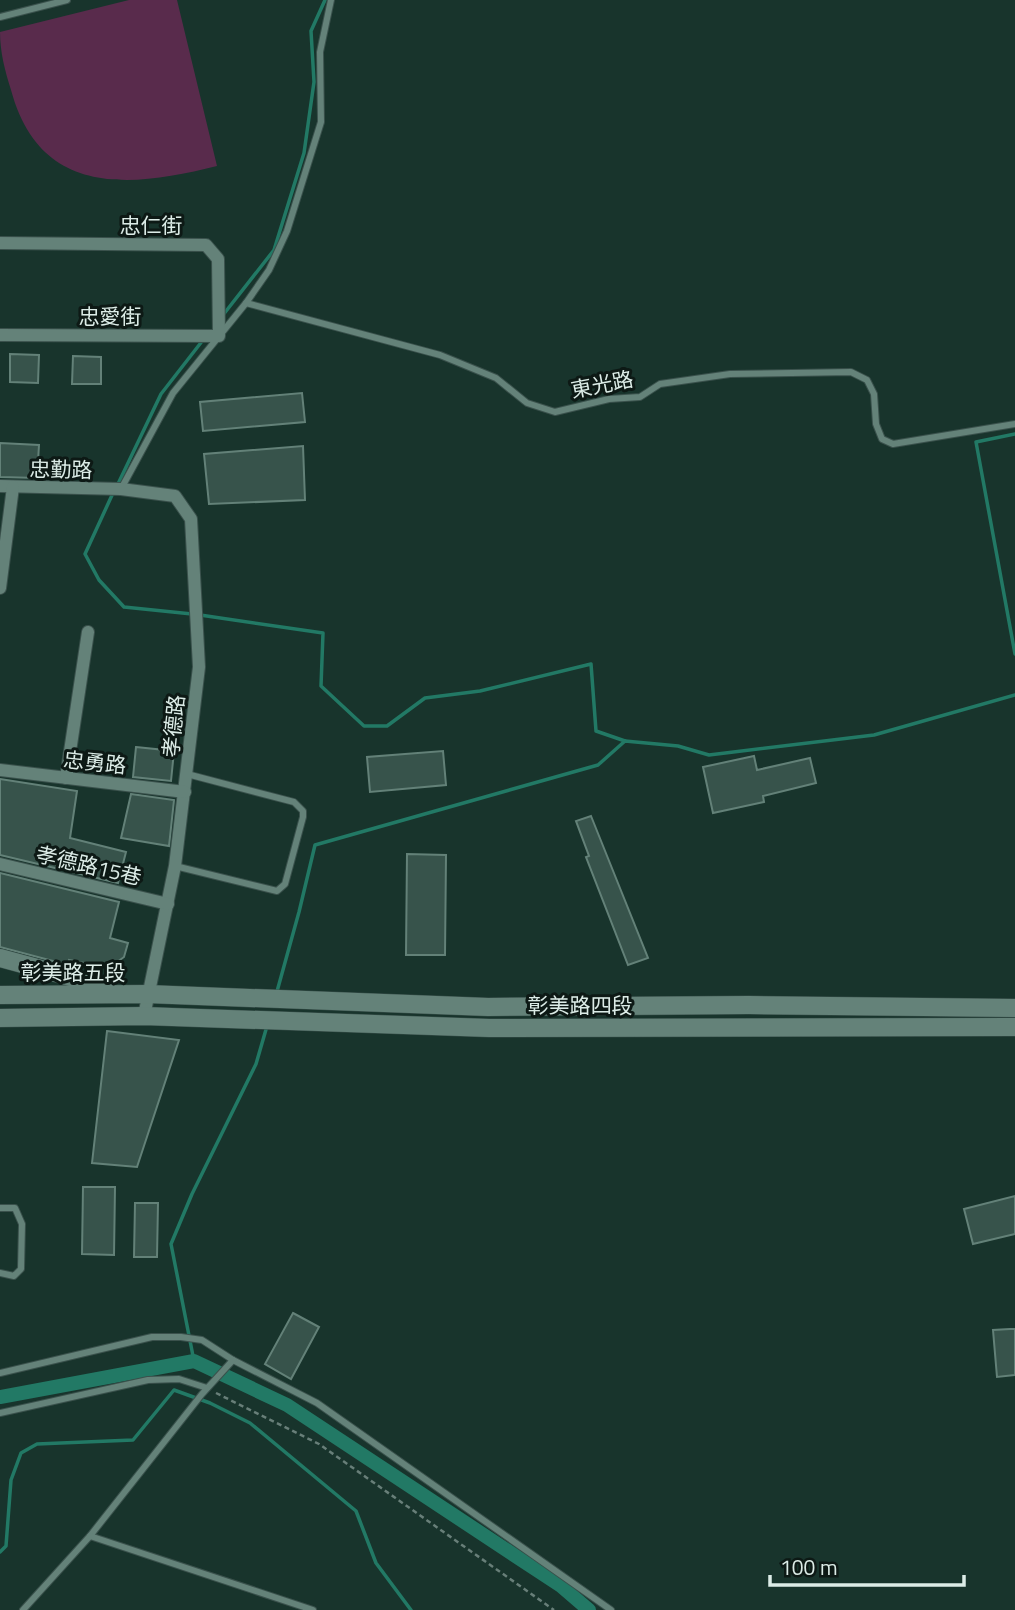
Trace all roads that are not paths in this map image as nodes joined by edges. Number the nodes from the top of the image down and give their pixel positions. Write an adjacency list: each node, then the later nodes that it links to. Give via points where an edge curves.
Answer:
1 (68, 0): 3 (lane)
2 (331, 0): 5 (lane, via 320,52 321,122 286,231 269,271)
3 (0, 17)
4 (0, 243): 7 (street, 忠仁街, via 206,244 218,259)
5 (246, 303): 7 (lane); 8 (lane, 東光路, via 440,355 496,378 527,403 555,412 640,397 660,384 730,374 851,372 867,380 882,439 893,444)
6 (0, 335): 7 (street, 忠愛街)
7 (219, 336): 10 (lane, via 173,393)
8 (1015, 424)
9 (6, 487): 10 (street, 忠勤路); 11 (street)
10 (121, 489): 14 (street, 孝德路, via 175,496 191,519 199,667)
11 (0, 588)
12 (88, 632): 15 (street)
13 (0, 771): 15 (street, 忠勇路)
14 (187, 774): 16 (street, 孝德路); 18 (lane, via 294,802 303,817 285,884 277,891)
15 (66, 778): 16 (street, 忠勇路)
16 (185, 792): 18 (street, 孝德路)
17 (0, 864): 19 (street, 孝德路15巷)
18 (175, 866): 19 (street, 孝德路)
19 (168, 904): 22 (street, 孝德路)
20 (0, 958): 21 (main road)
21 (115, 994): 22 (main road, 彰美路五段); 23 (main road, 彰美路五段)
22 (147, 994): 25 (main road, 彰美路四段); 27 (street, 孝德路)
23 (0, 995)
24 (748, 1006): 25 (main road, 彰美路四段); 26 (main road, 彰美路四段); 31 (main road)
25 (488, 1007): 30 (main road)
26 (1015, 1008)
27 (144, 1016): 28 (main road); 30 (main road, 彰美路四段)
28 (0, 1018)
29 (1015, 1027): 31 (main road, 彰美路四段)
30 (489, 1028): 31 (main road, 彰美路四段)
31 (752, 1029)
32 (0, 1208): 33 (lane, via 15,1208 23,1224 21,1269 14,1276)
33 (0, 1273)
34 (231, 1363): 35 (lane, via 202,1340 152,1337); 36 (lane); 41 (lane, via 317,1403)
35 (0, 1373)
36 (207, 1388): 37 (lane, via 179,1379 148,1380); 38 (lane)
37 (0, 1413)
38 (90, 1536): 39 (lane); 40 (lane)
39 (23, 1610)
40 (313, 1610)
41 (611, 1610)

